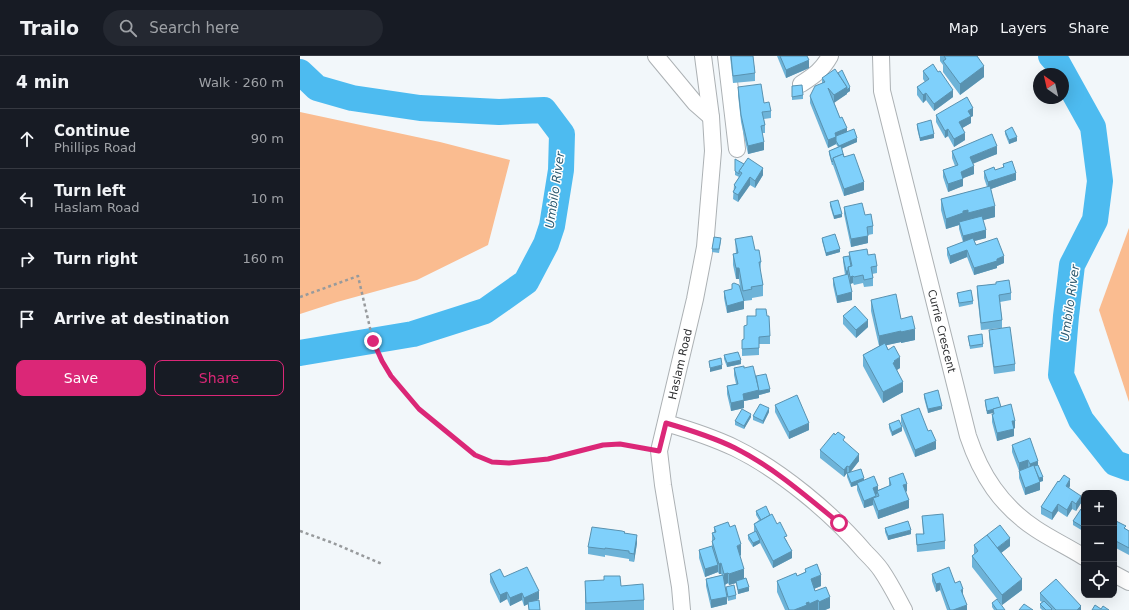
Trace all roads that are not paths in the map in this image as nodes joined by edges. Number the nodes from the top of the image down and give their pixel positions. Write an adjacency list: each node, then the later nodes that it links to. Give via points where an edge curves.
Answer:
1 (656, 56): 7 (street, via 695,103)
2 (704, 56): 7 (street, Haslam Road)
3 (726, 56): 8 (street)
4 (830, 56): 6 (street, via 816,75)
5 (881, 56): 10 (street, Currie Crescent, via 882,91 975,458 1002,501 1019,517)
6 (801, 84)
7 (711, 117): 9 (street, Haslam Road, via 713,151 705,247)
8 (737, 149)
9 (666, 423): 13 (street, Haslam Road, via 659,451); 14 (street, via 694,431 735,448 766,466 801,492 839,523 881,569)
10 (1081, 555)
11 (1117, 576): 12 (street)
12 (1129, 582)
13 (682, 610)
14 (904, 610)

